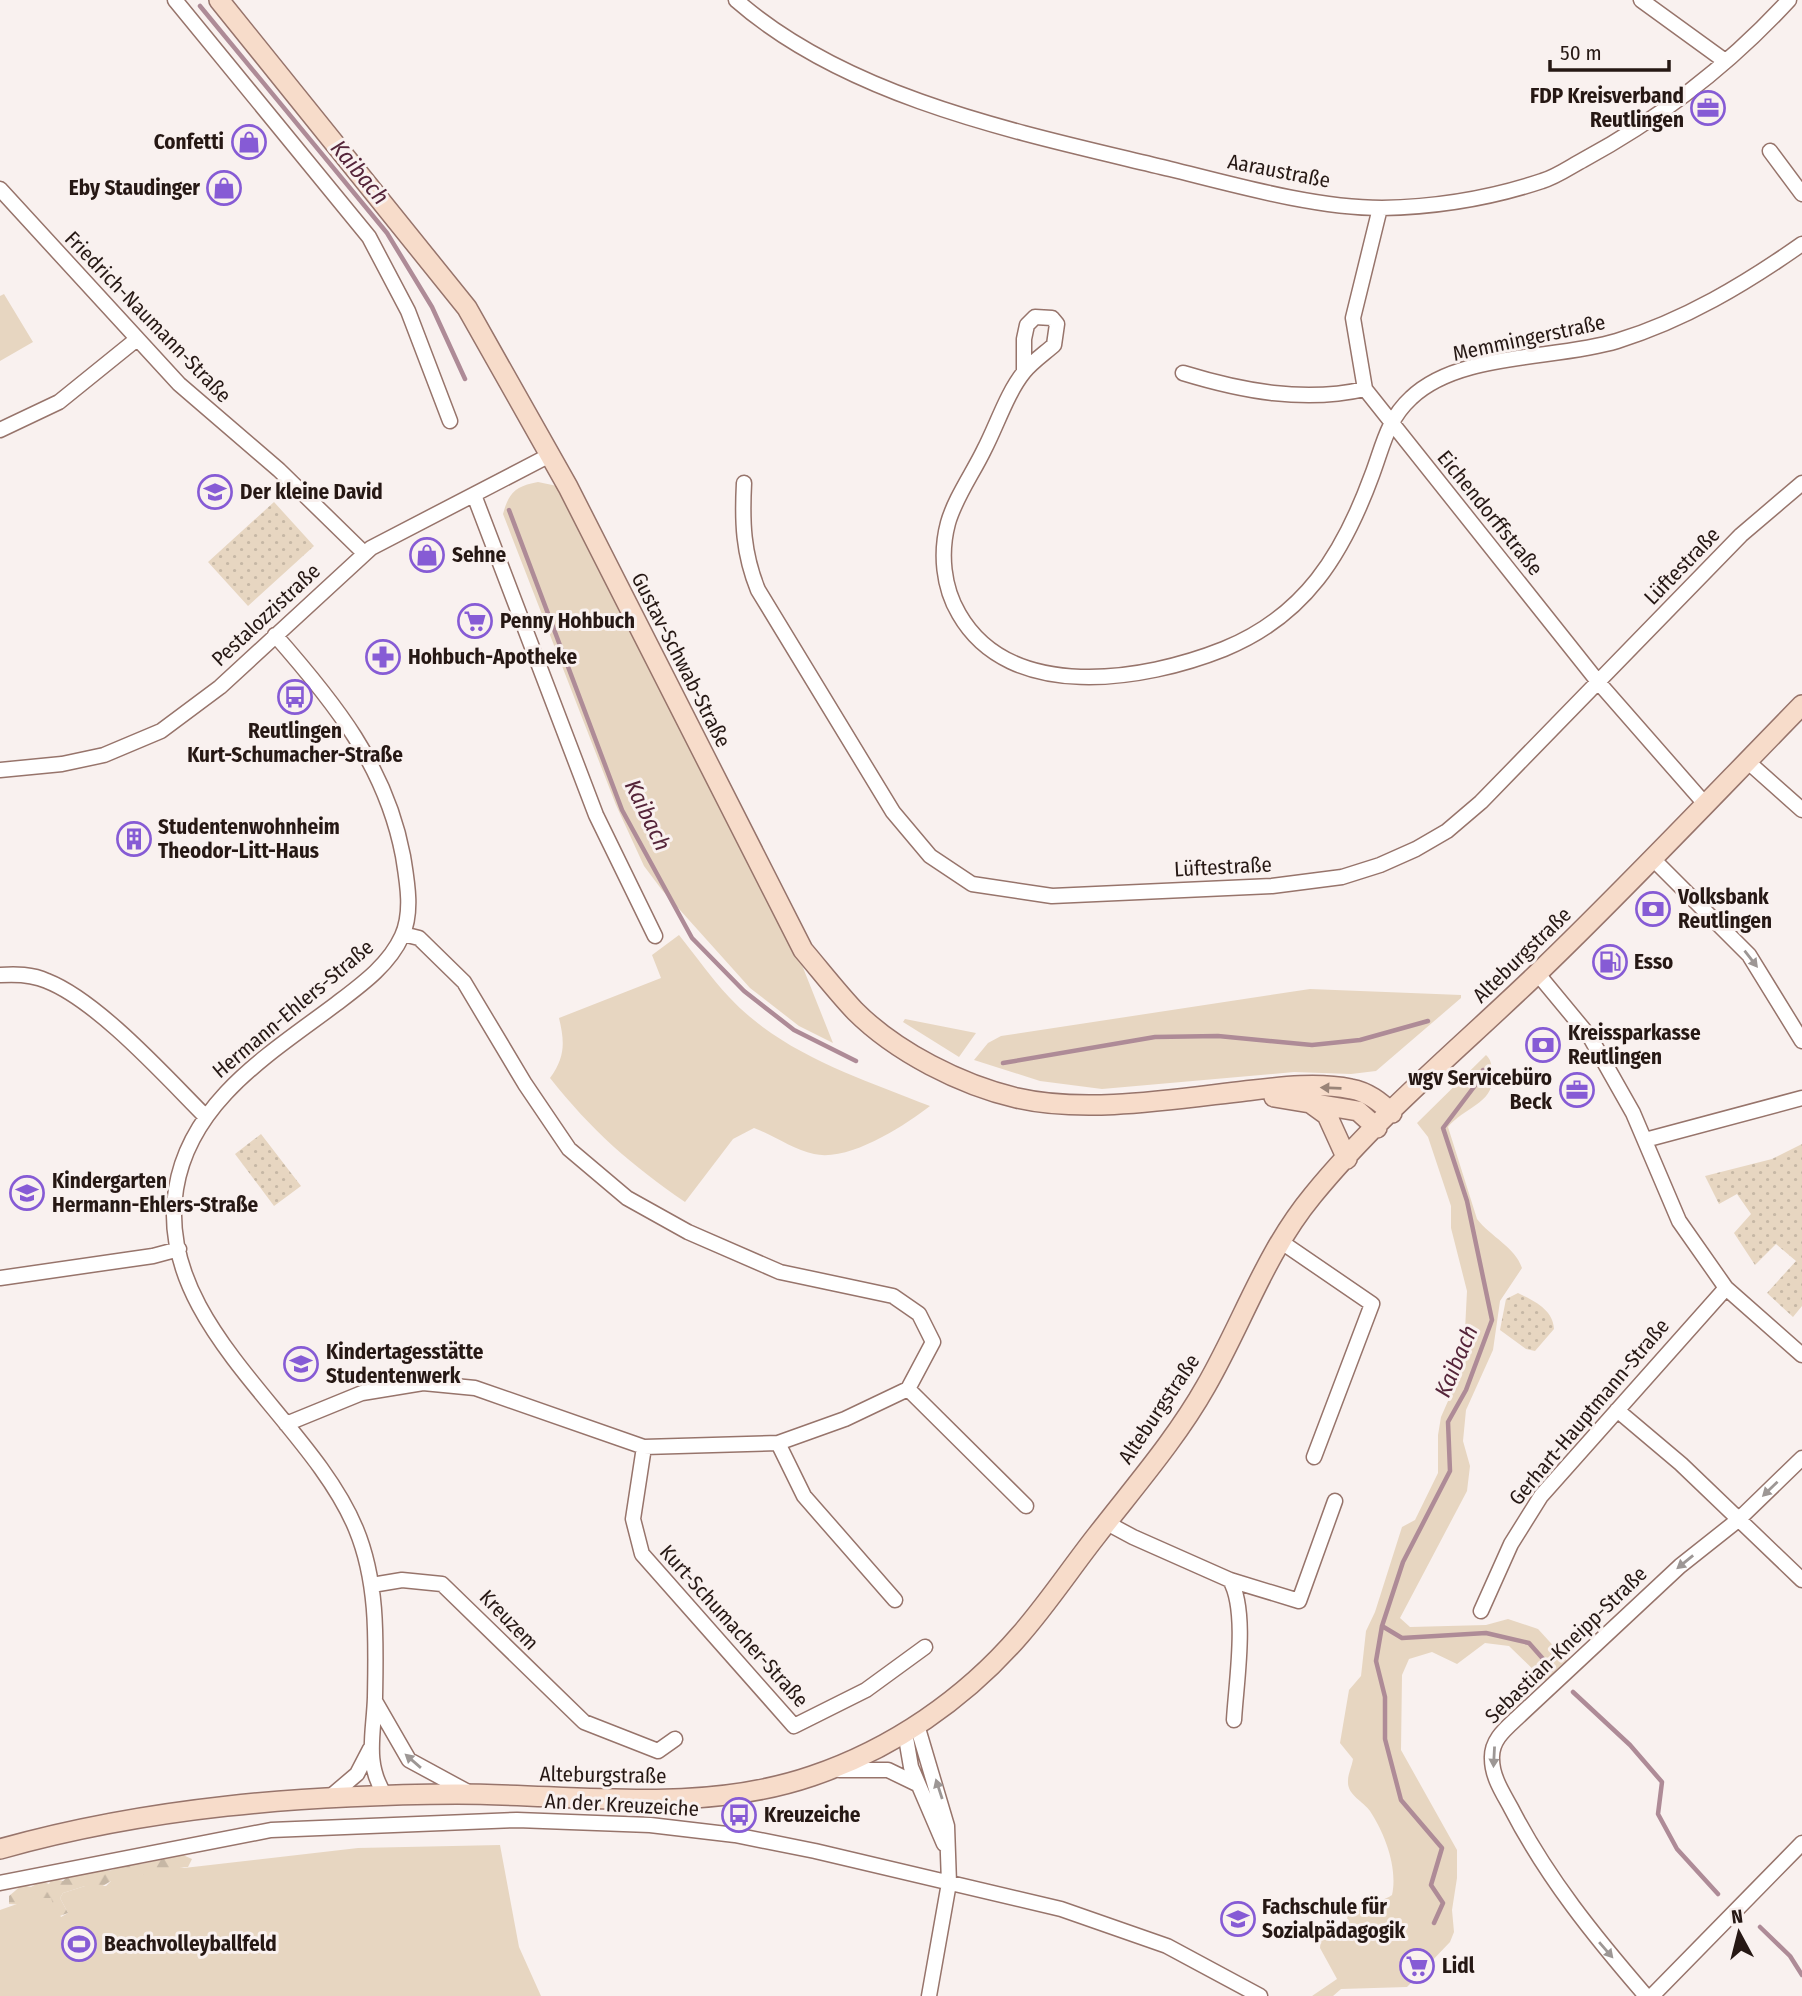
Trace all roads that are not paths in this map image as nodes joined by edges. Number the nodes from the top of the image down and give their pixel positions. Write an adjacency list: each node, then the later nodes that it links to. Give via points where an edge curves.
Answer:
1 (175, 0): 16 (street, via 369,237 408,310)
2 (219, 0): 19 (main road, Gustav-Schwab-Straße, via 467,308)
3 (736, 0): 10 (street, Aaraustraße, via 765,25 835,65 963,117 1281,196)
4 (1641, 0): 6 (street)
5 (1789, 0): 6 (street, Aaraustraße)
6 (1725, 61): 10 (street, Aaraustraße, via 1632,134 1545,181 1465,201)
7 (1770, 151): 9 (street)
8 (0, 189): 12 (street, Friedrich-Naumann-Straße)
9 (1802, 194)
10 (1380, 208): 15 (street, Eichendorffstraße, via 1353,318)
11 (1802, 244): 17 (street, Memmingerstraße, via 1696,311 1616,341 1450,374 1413,396)
12 (137, 339): 18 (street, via 59,402); 23 (street, Friedrich-Naumann-Straße, via 204,409 279,470)
13 (1024, 372): 17 (street, Memmingerstraße, via 948,521 943,561 951,601 968,630 993,653 1025,669 1075,676 1174,666 1266,627 1303,599 1342,543 1372,477)
14 (1183, 373): 15 (street, via 1293,396 1337,396)
15 (1365, 389): 17 (street, Eichendorffstraße)
16 (450, 421)
17 (1390, 422): 25 (street, Eichendorffstraße)
18 (0, 430)
19 (550, 455): 22 (street, Pestalozzistraße); 37 (main road, Gustav-Schwab-Straße, via 803,950 856,1012 900,1046 955,1077 1017,1098 1101,1103)
20 (744, 483): 25 (street, Lüftestraße, via 742,529 747,564 758,590 892,812 930,856 972,884 1052,896 1272,886 1342,877 1380,865 1447,831)
21 (1802, 484): 25 (street, Lüftestraße, via 1741,535)
22 (474, 495): 23 (street, Pestalozzistraße); 33 (street, via 596,815)
23 (364, 553): 24 (street, Pestalozzistraße)
24 (275, 635): 28 (street, Pestalozzistraße, via 191,712 142,741 84,760); 32 (street, Hermann-Ehlers-Straße, via 343,714 381,782 407,879)
25 (1599, 683): 29 (street, Eichendorffstraße)
26 (1802, 705): 27 (main road, Alteburgstraße)
27 (1747, 761): 29 (main road, Alteburgstraße); 30 (street)
28 (0, 770)
29 (1705, 804): 31 (main road, Alteburgstraße)
30 (1802, 810)
31 (1652, 858): 34 (main road, Alteburgstraße); 36 (street, one-way to 36, via 1749,956)
32 (403, 934): 41 (street, Hermann-Ehlers-Straße, via 366,980 245,1073); 50 (street, via 419,938 464,982 569,1149 627,1198 688,1232 780,1272 893,1296 919,1314 933,1342)
33 (655, 936)
34 (1537, 973): 40 (main road, Alteburgstraße); 43 (street, via 1580,1022)
35 (0, 975): 41 (street, via 23,974 64,989 144,1055)
36 (1802, 1041)
37 (1244, 1091): 39 (main road, Gustav-Schwab-Straße); 40 (main road, Gustav-Schwab-Straße, one-way to 37, via 1370,1096 1349,1088)
38 (1802, 1098): 43 (street)
39 (1308, 1101): 42 (main road, Gustav-Schwab-Straße, via 1358,1111); 44 (main road, via 1327,1115)
40 (1392, 1113): 42 (main road, Alteburgstraße)
41 (206, 1117): 46 (street, Hermann-Ehlers-Straße, via 192,1140 176,1190)
42 (1377, 1128): 44 (main road, Alteburgstraße)
43 (1646, 1140): 48 (street, via 1679,1221)
44 (1346, 1159): 45 (main road, Alteburgstraße)
45 (1280, 1241): 55 (street, via 1372,1304); 60 (main road, Alteburgstraße, via 1203,1391)
46 (179, 1249): 47 (street); 52 (street, Hermann-Ehlers-Straße, via 186,1273 220,1339)
47 (0, 1278)
48 (1726, 1288): 49 (street); 51 (street, Gerhart-Hauptmann-Straße)
49 (1802, 1355)
50 (908, 1389): 53 (street, via 845,1419); 58 (street)
51 (1617, 1410): 59 (street); 65 (street, Gerhart-Hauptmann-Straße, via 1525,1518)
52 (286, 1424): 54 (street, via 362,1393 423,1383 475,1388); 63 (street, Hermann-Ehlers-Straße, via 344,1506)
53 (778, 1443): 54 (street); 64 (street, via 804,1496)
54 (643, 1447): 66 (street, Kurt-Schumacher-Straße, via 633,1519 642,1554 794,1726 866,1690)
55 (1314, 1457)
56 (1802, 1458): 59 (street, Sebastian-Kneipp-Straße, one-way to 59)
57 (1335, 1501): 61 (street, via 1299,1601)
58 (1026, 1506)
59 (1738, 1520): 62 (street); 84 (street, Sebastian-Kneipp-Straße, one-way to 84, via 1679,1566 1516,1718 1493,1749 1499,1784 1539,1858 1594,1936)
60 (1107, 1522): 61 (street); 69 (main road, Alteburgstraße, via 1010,1646 958,1695)
61 (1230, 1580): 68 (street, via 1235,1589 1238,1639)
62 (1802, 1580)
63 (372, 1585): 67 (street, Hermann-Ehlers-Straße); 70 (street, Kreuzem, via 402,1580 442,1584 572,1712 599,1730 658,1751)
64 (895, 1600)
65 (1481, 1611)
66 (925, 1647)
67 (375, 1701): 71 (street, Hermann-Ehlers-Straße); 75 (street, Hermann-Ehlers-Straße, one-way to 67, via 409,1760)
68 (1234, 1720)
69 (911, 1729): 72 (main road, Alteburgstraße); 73 (street); 79 (street, one-way to 69, via 942,1800)
70 (675, 1739)
71 (370, 1748): 74 (street, Hermann-Ehlers-Straße, via 373,1769); 76 (street, Hermann-Ehlers-Straße, via 357,1774)
72 (814, 1775): 73 (street, via 876,1768); 75 (main road, Alteburgstraße, via 763,1789 681,1799)
73 (917, 1784): 79 (street)
74 (385, 1795): 75 (main road, Alteburgstraße); 76 (main road, Alteburgstraße)
75 (472, 1795)
76 (330, 1797): 78 (main road, Alteburgstraße, via 156,1815)
77 (1802, 1843): 85 (street)
78 (0, 1849)
79 (948, 1856): 81 (street)
80 (0, 1883): 81 (street, An der Kreuzeiche, via 271,1829 517,1820 650,1825 726,1834)
81 (949, 1883): 82 (street); 83 (street, An der Kreuzeiche, via 1039,1903 1141,1935)
82 (929, 1996)
83 (1261, 1996)
84 (1646, 1996)
85 (1652, 1996)

